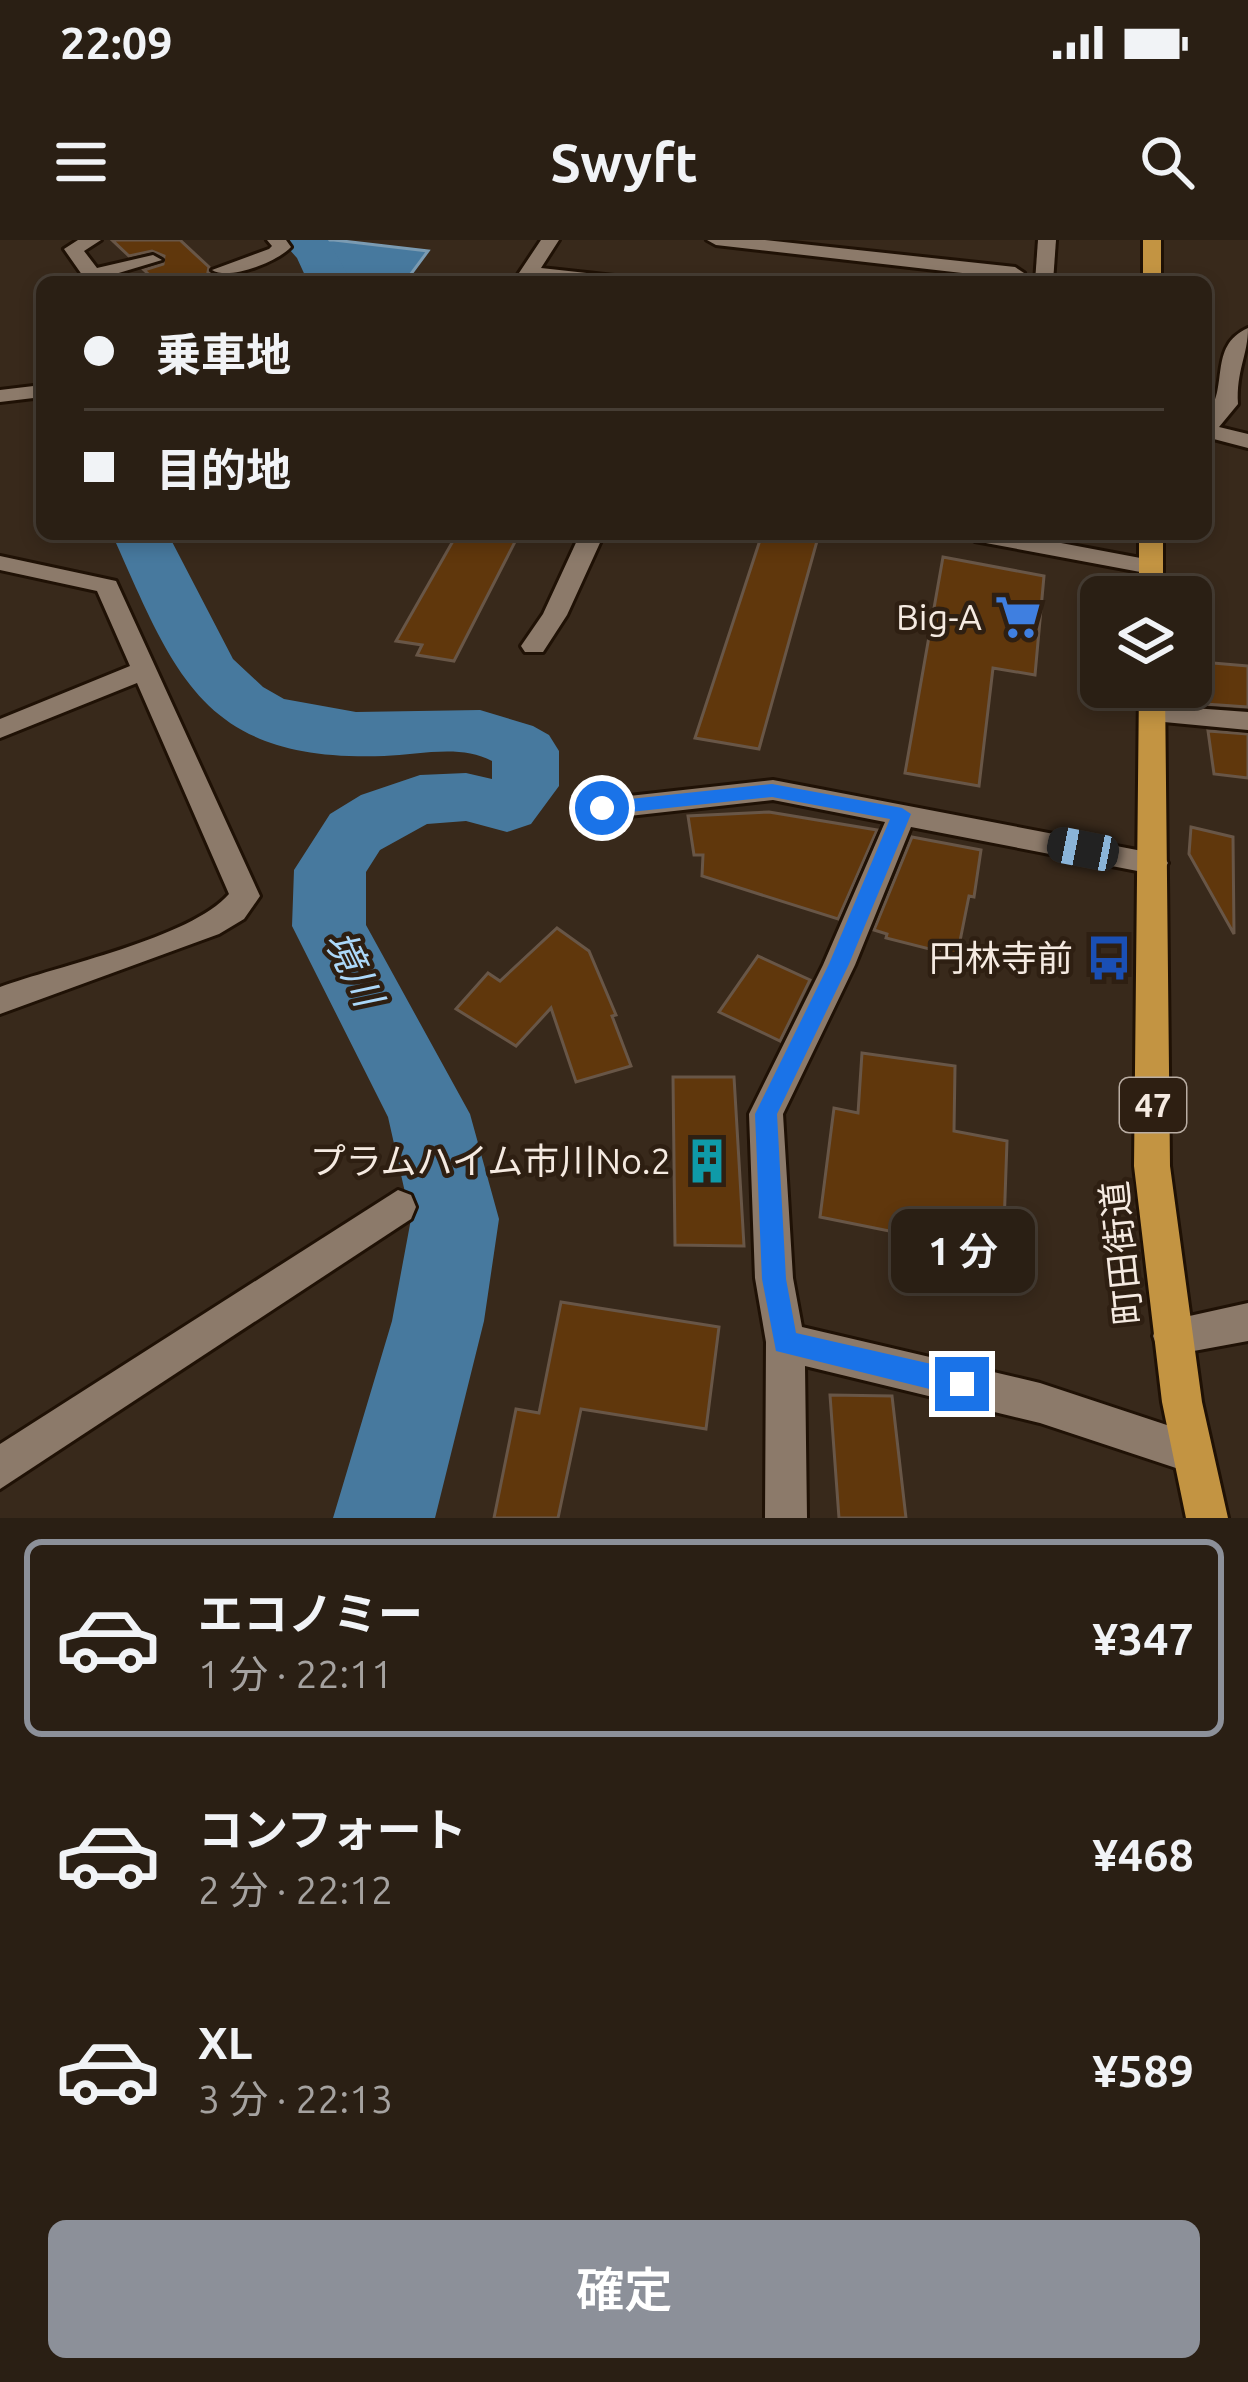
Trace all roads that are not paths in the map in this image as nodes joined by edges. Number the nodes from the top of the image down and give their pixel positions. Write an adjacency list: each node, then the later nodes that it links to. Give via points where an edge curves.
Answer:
1 (92, 240): 7 (street, via 74,249 92,275)
2 (276, 240): 8 (street, via 282,248 275,253)
3 (550, 240): 10 (street)
4 (716, 240): 9 (street)
5 (1047, 240): 11 (street)
6 (1152, 240): 12 (main road)
7 (153, 260)
8 (221, 270)
9 (1015, 273)
10 (527, 276)
11 (1045, 276)
12 (1152, 276)
13 (1248, 334): 16 (street, via 1223,379)
14 (36, 392): 15 (street)
15 (0, 396)
16 (1238, 399): 17 (street)
17 (1212, 423)
18 (1212, 431): 19 (street)
19 (1248, 441)
20 (589, 540): 26 (street)
21 (1007, 540): 24 (street)
22 (1151, 540): 24 (main road)
23 (0, 563): 27 (street, via 107,586)
24 (1151, 567): 25 (main road)
25 (1151, 576)
26 (534, 646)
27 (146, 669): 31 (street); 35 (street, via 243,904 155,948)
28 (1152, 708): 34 (main road, 町田街道 / 47)
29 (1189, 708): 30 (street)
30 (1248, 721)
31 (0, 729)
32 (602, 808): 33 (street, via 772,790)
33 (902, 814): 34 (street); 39 (street, via 766,1114)
34 (1153, 863): 38 (main road, 町田街道 / 47, via 1153,1166)
35 (0, 1000)
36 (398, 1207): 41 (street)
37 (1248, 1322): 38 (street)
38 (1172, 1336): 40 (main road, 町田街道 / 47)
39 (785, 1342): 40 (street, via 1040,1403); 42 (street)
40 (1191, 1453): 43 (main road, 町田街道 / 47)
41 (0, 1468)
42 (786, 1518)
43 (1207, 1518)

